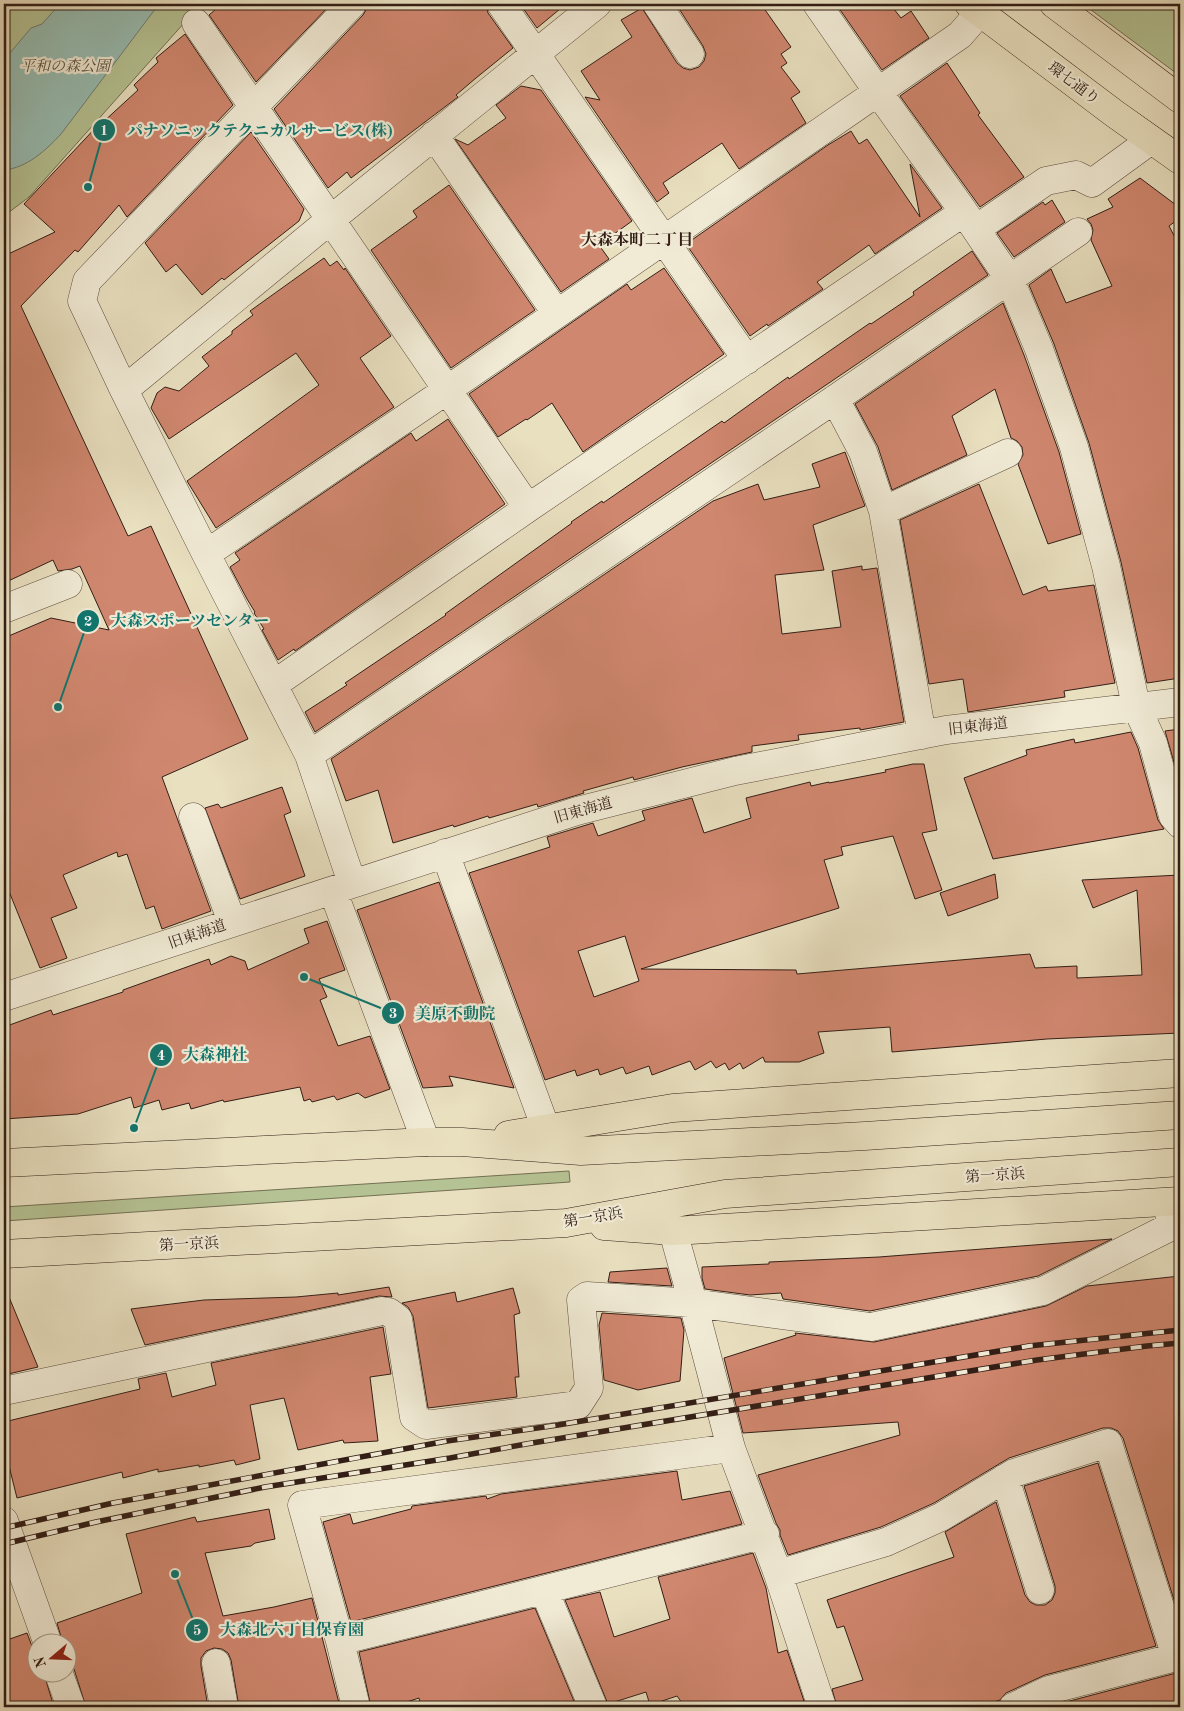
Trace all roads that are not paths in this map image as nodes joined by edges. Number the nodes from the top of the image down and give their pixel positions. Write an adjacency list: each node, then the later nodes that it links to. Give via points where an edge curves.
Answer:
1 (352, 4): 13 (street)
2 (501, 4): 9 (street)
3 (597, 4): 9 (street)
4 (657, 4): 10 (street)
5 (817, 4): 11 (street)
6 (1054, 4): 12 (main road)
7 (975, 8): 11 (street, via 960,35); 15 (main road, 環七通り)
8 (196, 23): 13 (street)
9 (535, 53): 14 (street); 20 (street)
10 (690, 54)
11 (878, 92): 18 (street); 20 (street)
12 (1180, 99)
13 (253, 107): 17 (street); 24 (street, via 88,281 82,302)
14 (434, 135): 17 (street); 22 (street)
15 (1152, 140): 16 (main road, 環七通り); 18 (street, via 1092,183 1076,175 1046,181)
16 (1180, 160)
17 (330, 220): 24 (street); 25 (street)
18 (970, 220): 21 (street); 23 (street)
19 (1078, 232): 21 (street)
20 (664, 240): 22 (street); 23 (street)
21 (1010, 280): 26 (street); 35 (street, via 1074,446 1106,566)
22 (557, 314): 25 (street)
23 (747, 360): 28 (street)
24 (124, 390): 30 (street)
25 (447, 390): 28 (street); 30 (street)
26 (835, 399): 29 (street, via 863,452); 37 (street)
27 (1008, 453): 29 (street)
28 (528, 508): 33 (street)
29 (883, 511): 36 (street)
30 (206, 554): 33 (street)
31 (68, 584): 32 (street)
32 (4, 609)
33 (273, 686): 37 (street)
34 (1180, 702): 35 (street, 旧東海道)
35 (1136, 706): 36 (street, 旧東海道); 39 (street, via 1153,743 1172,816)
36 (922, 735): 40 (street, 旧東海道, via 735,771 577,811)
37 (309, 755): 41 (street)
38 (193, 816): 42 (street)
39 (1180, 824)
40 (445, 853): 41 (street, 旧東海道); 46 (street)
41 (342, 887): 42 (street, 旧東海道); 47 (street)
42 (232, 922): 43 (street, 旧東海道)
43 (4, 997)
44 (1180, 1073): 46 (main road, via 673,1108)
45 (1180, 1115): 48 (main road, via 580,1151)
46 (546, 1129): 48 (main road)
47 (426, 1142): 48 (main road); 50 (main road)
48 (462, 1142)
49 (1180, 1162): 52 (main road, 第一京浜, via 725,1194)
50 (4, 1163)
51 (1175, 1202): 53 (main road); 55 (street, via 1170,1227 1043,1291 871,1327)
52 (566, 1223): 53 (main road); 54 (main road, 第一京浜)
53 (673, 1231): 55 (street)
54 (4, 1254)
55 (692, 1303): 56 (street, via 584,1297 581,1300 589,1388 580,1404 428,1426 414,1417 398,1319 382,1311); 57 (street)
56 (4, 1391)
57 (731, 1448): 60 (street); 65 (street, via 302,1505)
58 (1005, 1478): 61 (street, via 941,1517 886,1542); 63 (street); 66 (street, via 1108,1443)
59 (4, 1521): 64 (street)
60 (765, 1534): 61 (street); 62 (street)
61 (778, 1574): 73 (street)
62 (544, 1590): 65 (street); 72 (street)
63 (1040, 1590)
64 (44, 1634)
65 (340, 1641): 71 (street)
66 (1178, 1656): 74 (street, via 1050,1690)
67 (216, 1663): 70 (street)
68 (63, 1684): 69 (street)
69 (72, 1707)
70 (224, 1707)
71 (356, 1707)
72 (593, 1707)
73 (822, 1707)
74 (1013, 1707)

